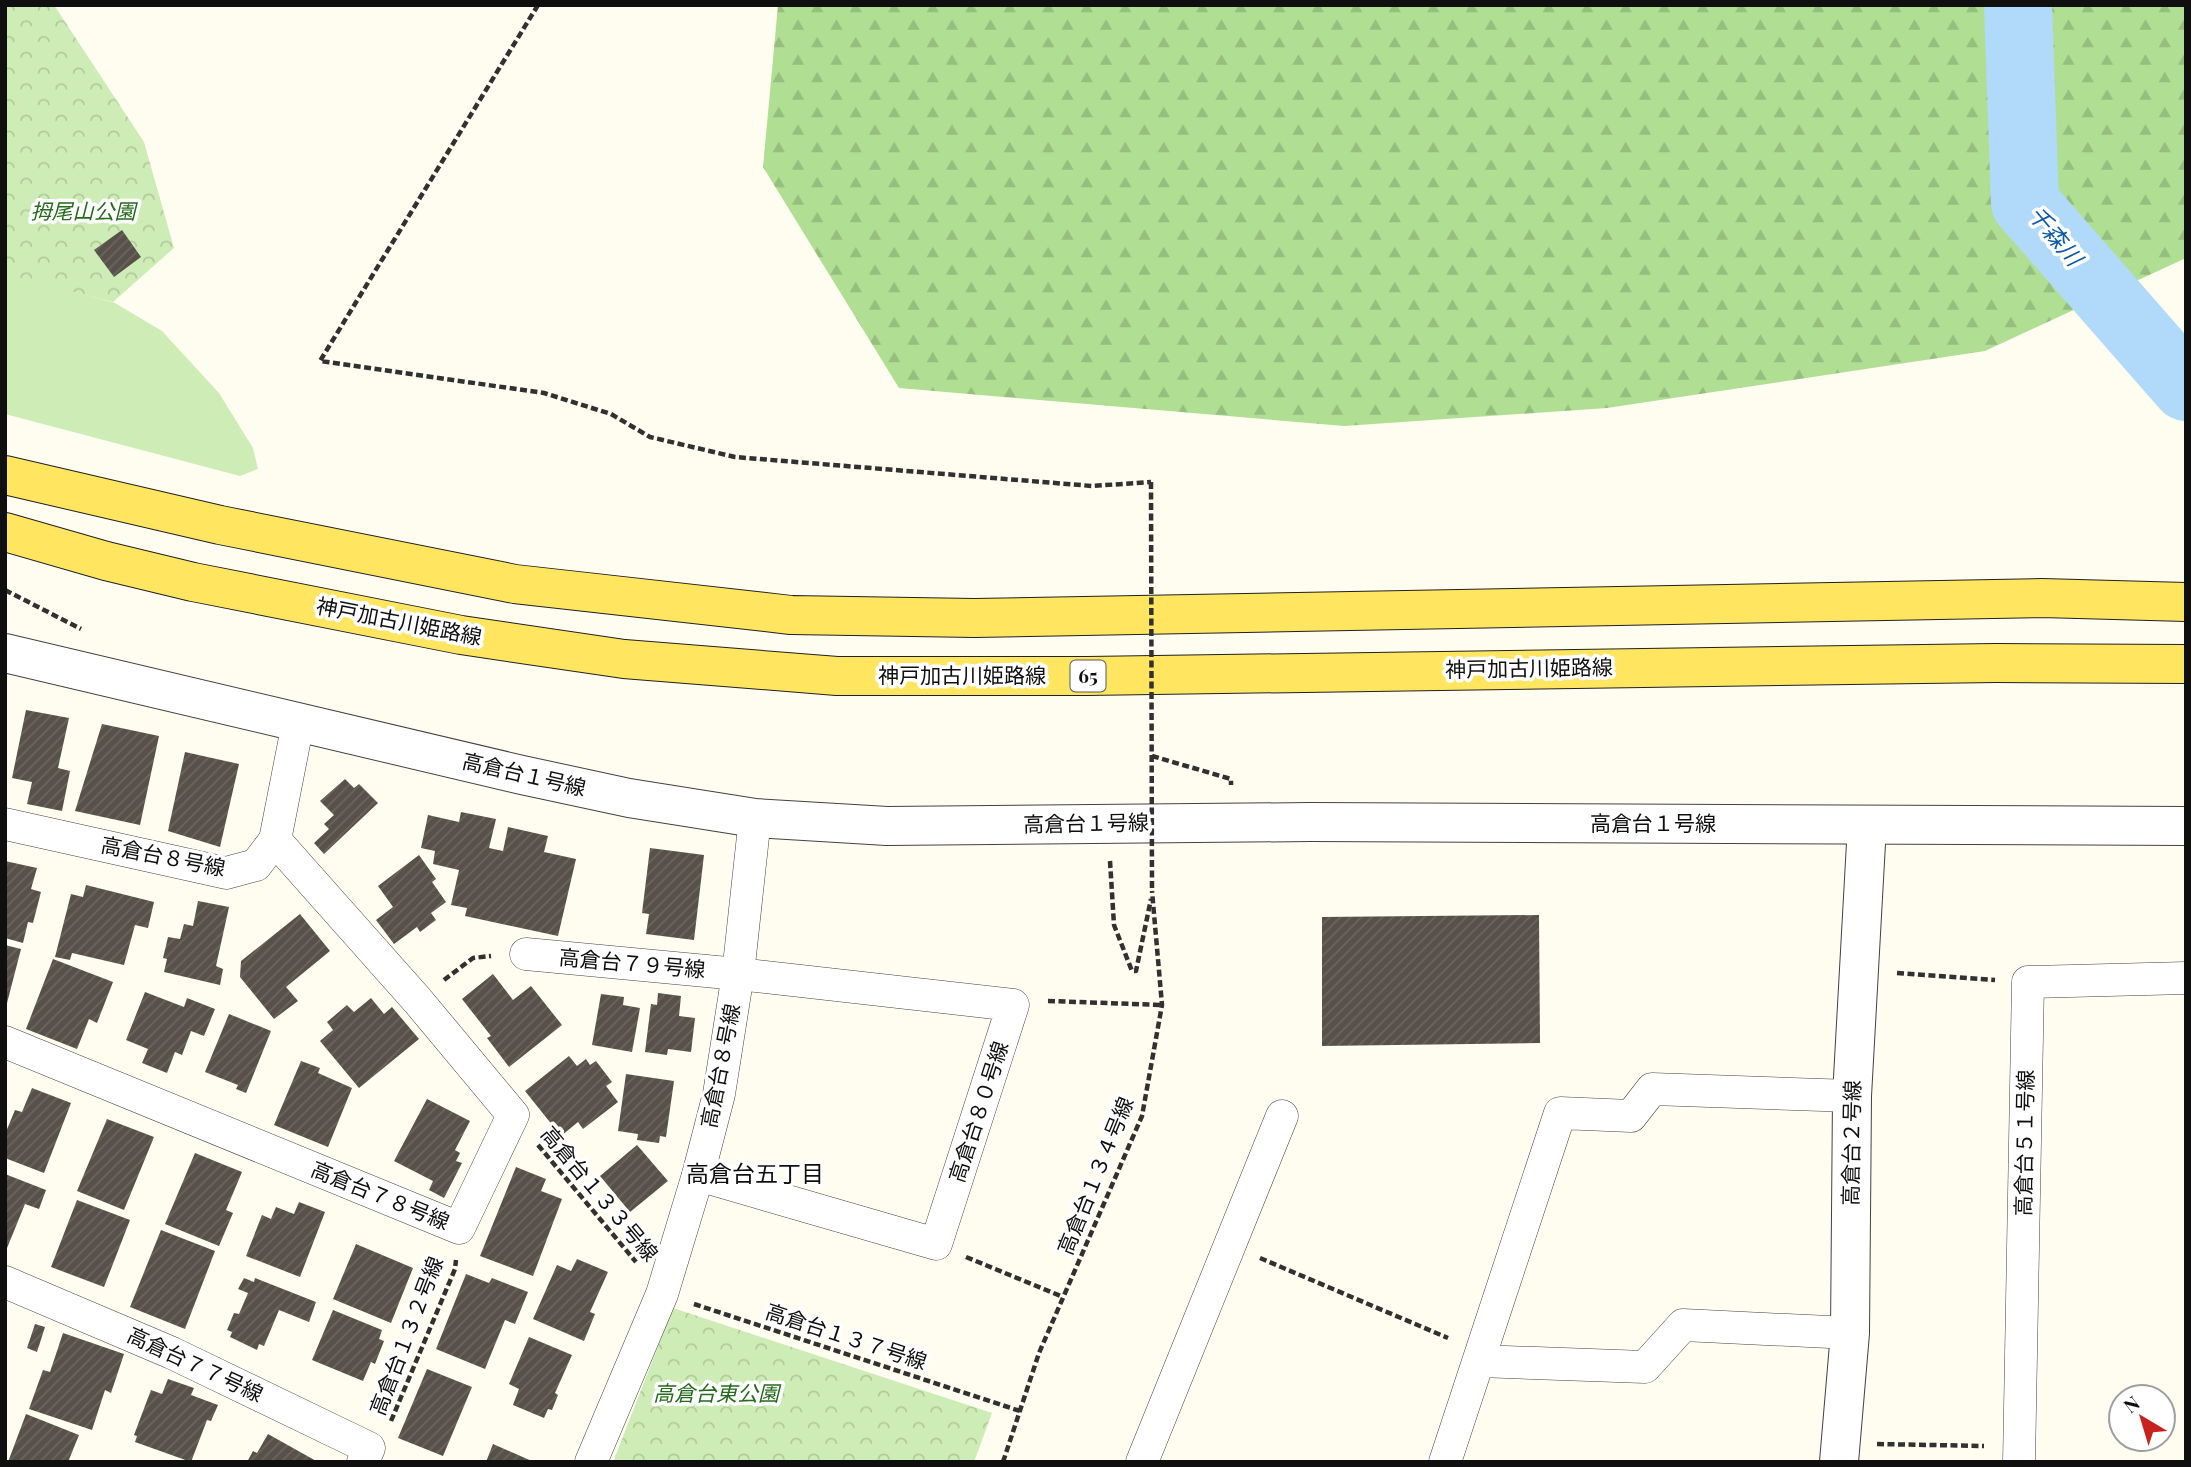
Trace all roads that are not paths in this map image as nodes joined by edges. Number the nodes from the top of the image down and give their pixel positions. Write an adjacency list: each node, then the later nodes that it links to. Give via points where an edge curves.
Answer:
1 (5, 475): 3 (main road, via 220,525 515,584 790,615 988,618 2042,598)
2 (5, 532): 5 (main road, 神戸加古川姫路線 / 65, via 193,582 461,635 624,659 837,676)
3 (2186, 602)
4 (5, 653): 6 (street, 高倉台１号線)
5 (2186, 664)
6 (298, 723): 7 (street, 高倉台１号線, via 629,798); 11 (street, 高倉台８号線)
7 (755, 818): 9 (street, 高倉台１号線, via 887,826 1296,822); 13 (street, 高倉台８号線)
8 (5, 824): 11 (street, 高倉台８号線, via 226,873 256,865)
9 (1867, 825): 10 (street, 高倉台１号線); 16 (street, 高倉台２号線)
10 (2186, 826)
11 (275, 840): 15 (street, 高倉台７８号線, via 513,1115 459,1228)
12 (526, 954): 13 (street, 高倉台７９号線)
13 (738, 974): 18 (street, 高倉台８号線, via 719,1094); 18 (street, 高倉台８０号線, via 1013,1005 936,1244)
14 (2186, 978): 22 (street, 高倉台５１号線, via 2028,982)
15 (5, 1042)
16 (1852, 1096): 20 (street, 高倉台２号線); 21 (street, via 1652,1089 1631,1116 1560,1113)
17 (1282, 1116): 25 (street)
18 (698, 1175): 24 (street, 高倉台８号線, via 662,1294)
19 (5, 1282): 23 (street, 高倉台７７号線, via 172,1353)
20 (1850, 1333): 21 (street, via 1683,1325 1645,1367); 27 (street, 高倉台２号線)
21 (1480, 1357): 26 (street)
22 (2019, 1454)
23 (366, 1455)
24 (591, 1462)
25 (1142, 1462)
26 (1445, 1462)
27 (1839, 1462)

